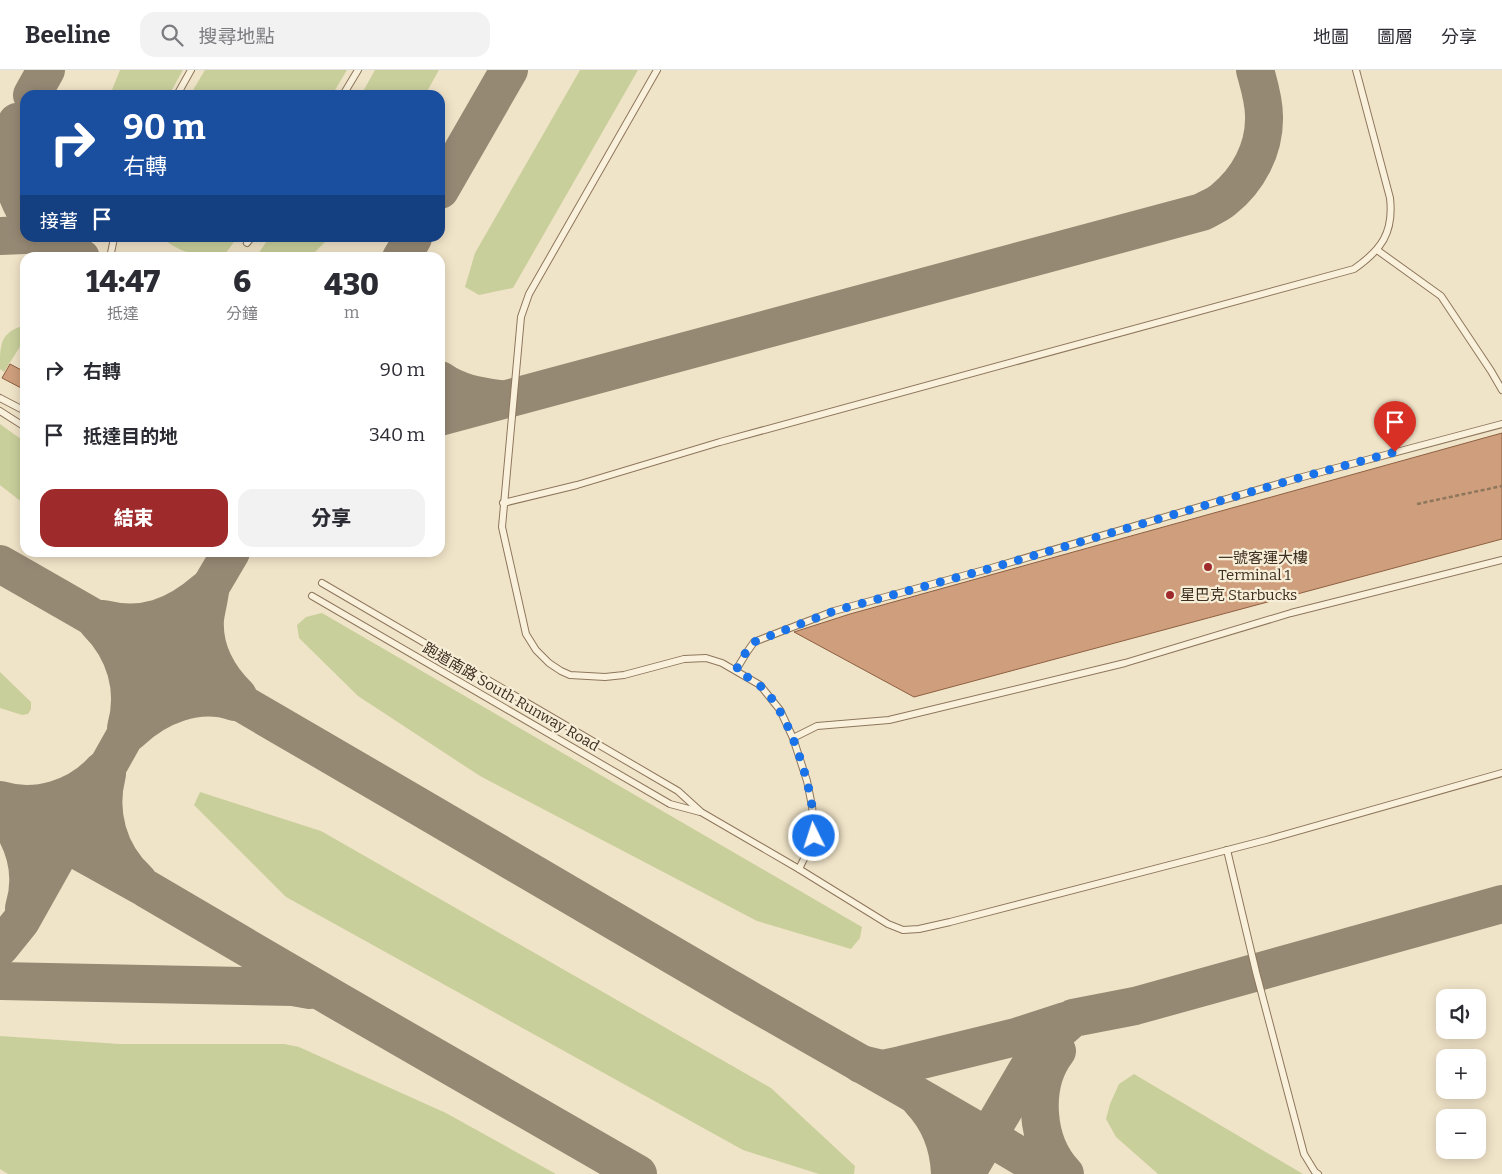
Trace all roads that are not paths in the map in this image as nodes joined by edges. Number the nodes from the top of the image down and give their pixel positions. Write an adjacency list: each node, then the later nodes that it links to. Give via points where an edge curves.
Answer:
1 (191, 70): 5 (lane)
2 (358, 70): 6 (lane)
3 (657, 70): 14 (lane, via 529,294 521,317)
4 (1356, 70): 7 (lane, via 1390,198 1386,234)
5 (180, 90)
6 (346, 90)
7 (1377, 250): 8 (lane, via 1441,296); 14 (lane, via 1354,270 748,434)
8 (1502, 390)
9 (0, 398): 10 (lane)
10 (20, 408)
11 (0, 410): 12 (lane)
12 (20, 424)
13 (1502, 424): 18 (lane, via 1295,479 834,611 754,642)
14 (503, 504): 18 (lane, via 502,527 526,634 548,663 570,675 605,677 696,657)
15 (1502, 560): 19 (lane, via 1290,613 1126,663 889,720 817,726)
16 (322, 583): 21 (lane, 跑道南路 South Runway Road, via 678,791)
17 (312, 596): 21 (lane, 跑道南路 South Runway Road, via 670,804)
18 (736, 670): 19 (lane, via 760,685 780,710)
19 (793, 738): 23 (lane, via 807,781 814,836)
20 (1502, 773): 22 (lane, 跑道南路 South Runway Road)
21 (701, 812): 23 (lane, 跑道南路 South Runway Road)
22 (1227, 850): 23 (lane, 跑道南路 South Runway Road, via 950,922 903,930); 24 (lane, via 1304,1154)
23 (799, 869)
24 (1318, 1174)

